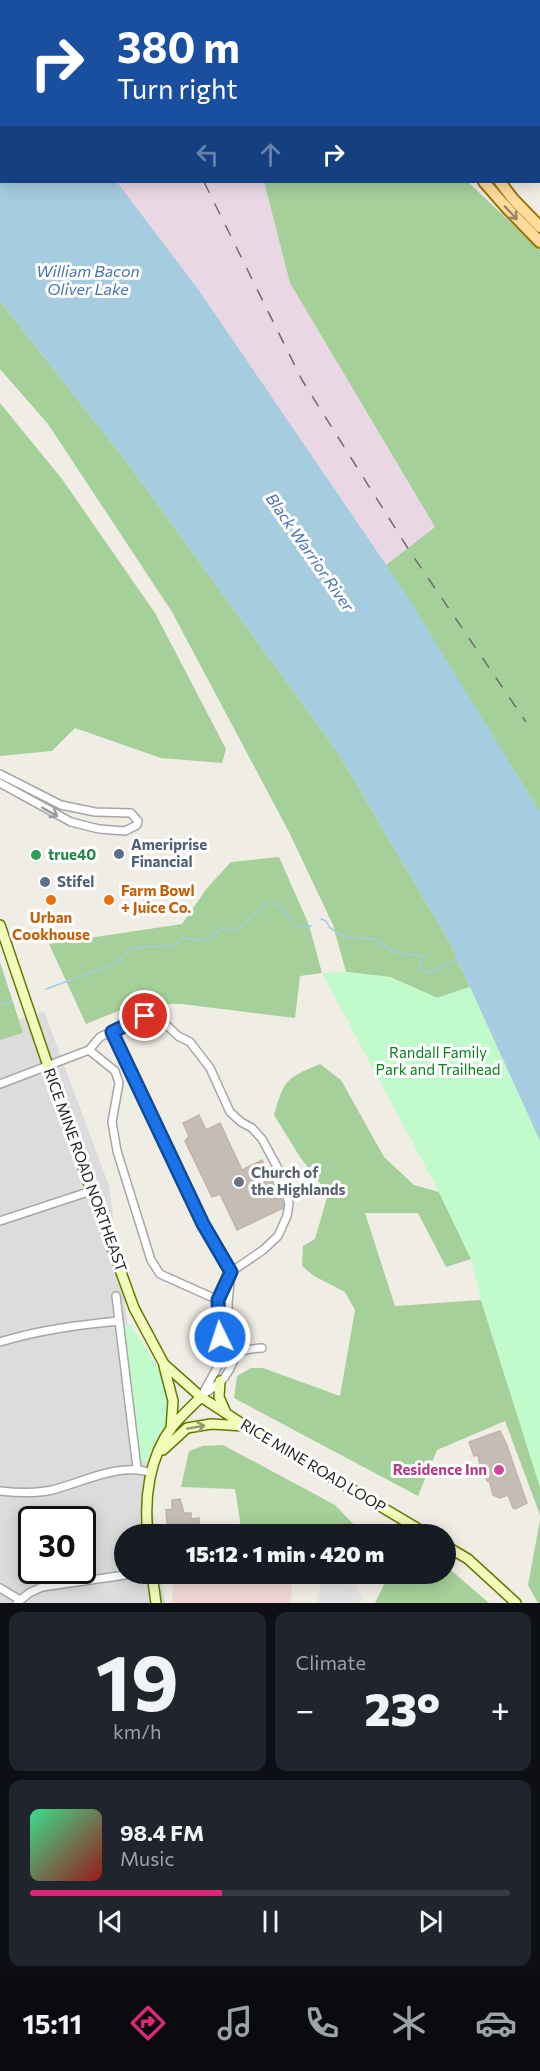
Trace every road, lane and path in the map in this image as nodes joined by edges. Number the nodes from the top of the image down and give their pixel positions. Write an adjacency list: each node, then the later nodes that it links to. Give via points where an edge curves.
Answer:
1 (485, 183): 4 (main road, one-way to 4)
2 (501, 183): 3 (main road)
3 (540, 227)
4 (540, 242)
5 (0, 774): 6 (street, one-way to 5, via 71,822 125,831 132,830 138,821 131,813 95,812 61,805)
6 (0, 783)
7 (0, 925): 10 (main road, RICE MINE ROAD NORTHEAST)
8 (112, 1032): 9 (street, via 100,1037); 14 (street, via 203,1224); 14 (street, via 145,1016 157,1016 164,1021 200,1054 223,1091 230,1112 252,1128 275,1161 287,1189 287,1216 278,1236)
9 (89, 1050): 10 (street); 16 (street, via 115,1071 119,1083 112,1122 117,1151 152,1260 160,1274)
10 (47, 1066): 11 (street); 12 (main road, RICE MINE ROAD NORTHEAST)
11 (0, 1084)
12 (91, 1191): 13 (street); 21 (main road, RICE MINE ROAD NORTHEAST, via 134,1308)
13 (0, 1221)
14 (231, 1272): 16 (street); 20 (street, via 228,1329)
15 (116, 1296): 17 (street, RICE MINE ROAD NORTHEAST)
16 (218, 1300): 23 (street, via 218,1366)
17 (118, 1321): 18 (street, via 62,1327); 28 (street, RICE MINE ROAD NORTHEAST)
18 (0, 1342)
19 (262, 1348): 20 (street, via 247,1349)
20 (234, 1357): 22 (street)
21 (164, 1364): 23 (main road, RICE MINE ROAD NORTHEAST); 26 (main road, via 172,1401)
22 (220, 1381): 23 (street); 24 (main road, via 219,1397)
23 (201, 1397): 24 (main road, RICE MINE ROAD LOOP); 26 (main road)
24 (226, 1413): 25 (main road, RICE MINE ROAD LOOP)
25 (247, 1426): 27 (main road, one-way to 25, via 187,1428 211,1424); 32 (main road, RICE MINE ROAD LOOP)
26 (171, 1429): 27 (main road)
27 (157, 1456): 29 (main road)
28 (137, 1468): 29 (street); 30 (street, via 38,1492)
29 (152, 1473): 31 (main road)
30 (0, 1491)
31 (147, 1524)
32 (410, 1524)
33 (456, 1552): 39 (main road)
34 (114, 1576): 37 (street, via 55,1583 35,1589)
35 (153, 1584): 38 (main road)
36 (0, 1588): 37 (street)
37 (19, 1601)
38 (156, 1603)
39 (516, 1603)

